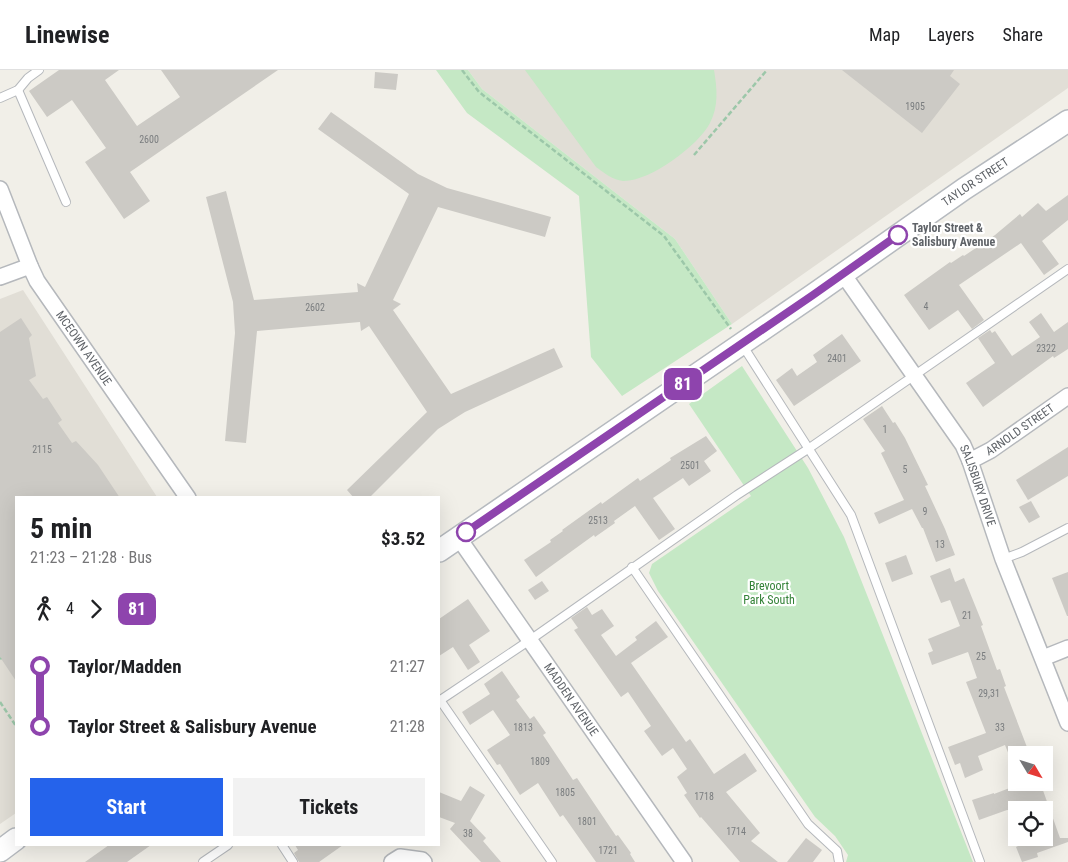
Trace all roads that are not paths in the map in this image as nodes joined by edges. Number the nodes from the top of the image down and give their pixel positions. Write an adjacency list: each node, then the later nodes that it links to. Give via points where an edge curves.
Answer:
1 (38, 70): 2 (lane)
2 (18, 90): 3 (lane); 6 (lane)
3 (0, 98)
4 (1068, 121): 9 (main road, TAYLOR STREET)
5 (0, 189): 7 (street, MCEOWN AVENUE)
6 (66, 202)
7 (30, 266): 10 (street); 16 (street, MCEOWN AVENUE)
8 (1068, 270): 12 (lane)
9 (843, 274): 11 (main road, TAYLOR STREET); 12 (street, SALISBURY DRIVE)
10 (0, 277)
11 (742, 344): 14 (lane); 18 (main road, TAYLOR STREET)
12 (915, 375): 14 (lane); 15 (street, SALISBURY DRIVE, via 963,445)
13 (1068, 396): 15 (street, ARNOLD STREET)
14 (808, 449): 21 (lane); 39 (lane, via 851,515)
15 (970, 461): 20 (street, SALISBURY DRIVE)
16 (187, 496)
17 (1068, 528): 20 (lane)
18 (458, 537): 19 (main road, TAYLOR STREET); 22 (street, MADDEN AVENUE)
19 (440, 549)
20 (1003, 559): 24 (street, SALISBURY DRIVE)
21 (632, 567): 22 (lane); 38 (lane, via 808,824 837,850)
22 (530, 640): 25 (lane); 37 (street, MADDEN AVENUE)
23 (1068, 648): 24 (street)
24 (1043, 658): 27 (street, SALISBURY DRIVE)
25 (440, 700)
26 (440, 702): 36 (lane)
27 (1068, 723)
28 (15, 840): 31 (main road)
29 (227, 846): 32 (lane)
30 (283, 846): 33 (lane)
31 (0, 850)
32 (203, 862)
33 (293, 862)
34 (392, 862): 35 (street, via 400,857)
35 (424, 862)
36 (552, 862)
37 (684, 862)
38 (839, 862)
39 (980, 862)

